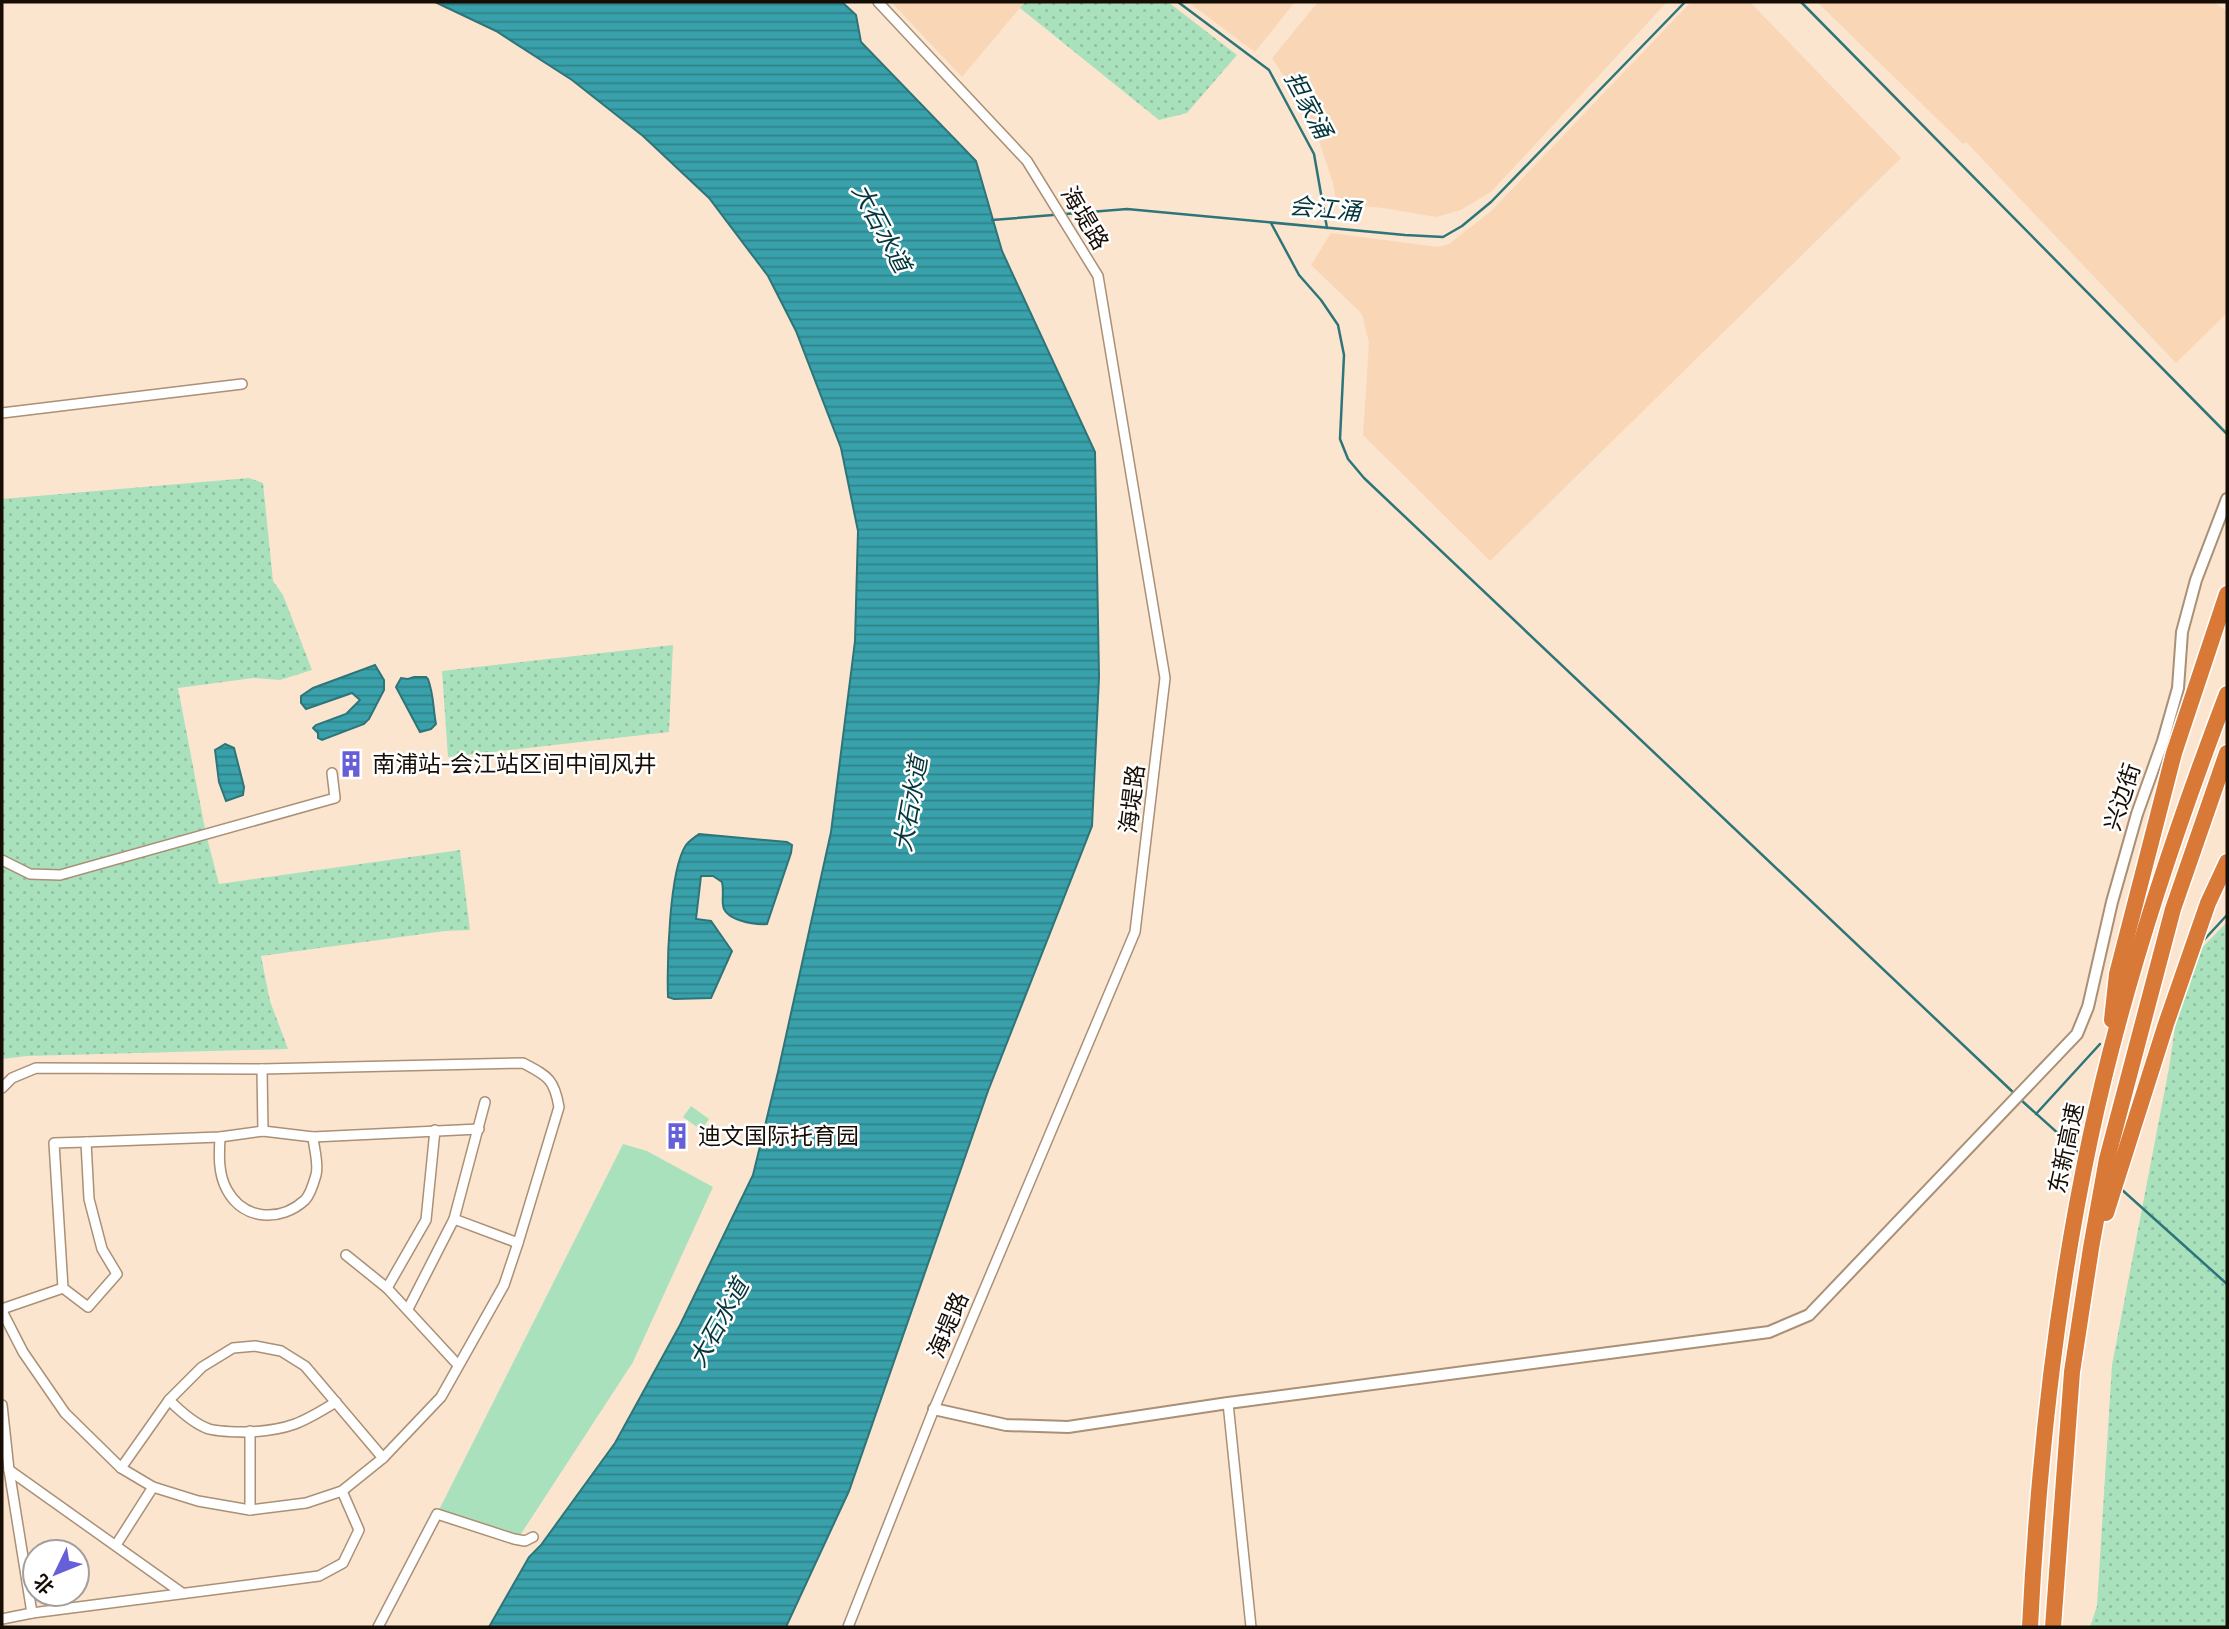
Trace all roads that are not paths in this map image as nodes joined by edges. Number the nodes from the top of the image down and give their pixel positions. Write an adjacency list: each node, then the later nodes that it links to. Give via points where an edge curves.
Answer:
1 (878, 2): 34 (street, 海堤路, via 1027,160 1098,276 1166,678 1135,932)
2 (242, 384): 3 (street)
3 (2, 414)
4 (2227, 499): 32 (street, 兴边街, via 2196,580 2182,632 2178,688 2137,814 2088,1007 2077,1034 1809,1315 1769,1332)
5 (2227, 594): 11 (highway, via 2174,753 2117,974)
6 (2227, 694): 11 (highway, 东新高速, via 2171,848)
7 (2227, 752): 24 (highway, 东新高速, via 2169,921 2107,1159)
8 (332, 773): 9 (street, via 335,798 60,875 30,874)
9 (2, 860)
10 (2227, 862): 24 (highway, via 2166,1024)
11 (2108, 1062): 50 (highway, 东新高速, via 2084,1169 2055,1349)
12 (262, 1069): 13 (street, via 36,1068 12,1078); 16 (street); 22 (street, via 498,1062 523,1063 543,1074 556,1088 559,1107)
13 (2, 1088)
14 (485, 1102): 15 (street)
15 (479, 1129): 17 (street); 21 (street)
16 (263, 1130): 18 (street); 19 (street)
17 (435, 1130): 19 (street); 26 (street, via 426,1220)
18 (220, 1137): 19 (street, via 219,1166 227,1191 242,1208 263,1216 283,1214 307,1198 317,1172); 20 (street)
19 (313, 1137)
20 (86, 1142): 25 (street, via 54,1143); 25 (street, via 89,1199 103,1249 117,1274 88,1307)
21 (454, 1219): 22 (street); 27 (street)
22 (519, 1243): 29 (street, via 504,1286)
23 (346, 1255): 26 (street)
24 (2087, 1272): 51 (highway, 东新高速, via 2073,1372)
25 (64, 1288): 28 (street)
26 (387, 1289): 27 (street)
27 (408, 1309): 29 (street)
28 (2, 1310): 37 (street, via 23,1352 65,1413)
29 (458, 1365): 36 (street, via 441,1397)
30 (169, 1400): 31 (street, via 202,1367 233,1348 255,1346 281,1351 305,1366); 35 (street, via 209,1429); 37 (street)
31 (336, 1402): 35 (street, via 308,1420 278,1430); 36 (street)
32 (1228, 1403): 34 (street, 兴边街, via 1068,1427 1006,1425); 49 (street)
33 (2, 1405): 38 (street)
34 (934, 1409): 48 (street, 海堤路)
35 (250, 1432): 41 (street)
36 (383, 1458): 40 (street)
37 (121, 1468): 39 (street)
38 (9, 1469): 43 (street); 45 (street)
39 (153, 1487): 41 (street); 43 (street)
40 (342, 1491): 41 (street, via 306,1503); 44 (street, via 359,1530 343,1563 319,1576)
41 (250, 1510)
42 (533, 1536): 47 (street, via 525,1541 514,1539 437,1514)
43 (116, 1545): 44 (street)
44 (182, 1593): 45 (street)
45 (32, 1613): 46 (street)
46 (2, 1619)
47 (378, 1627)
48 (848, 1627)
49 (1251, 1627)
50 (2030, 1627)
51 (2053, 1627)

